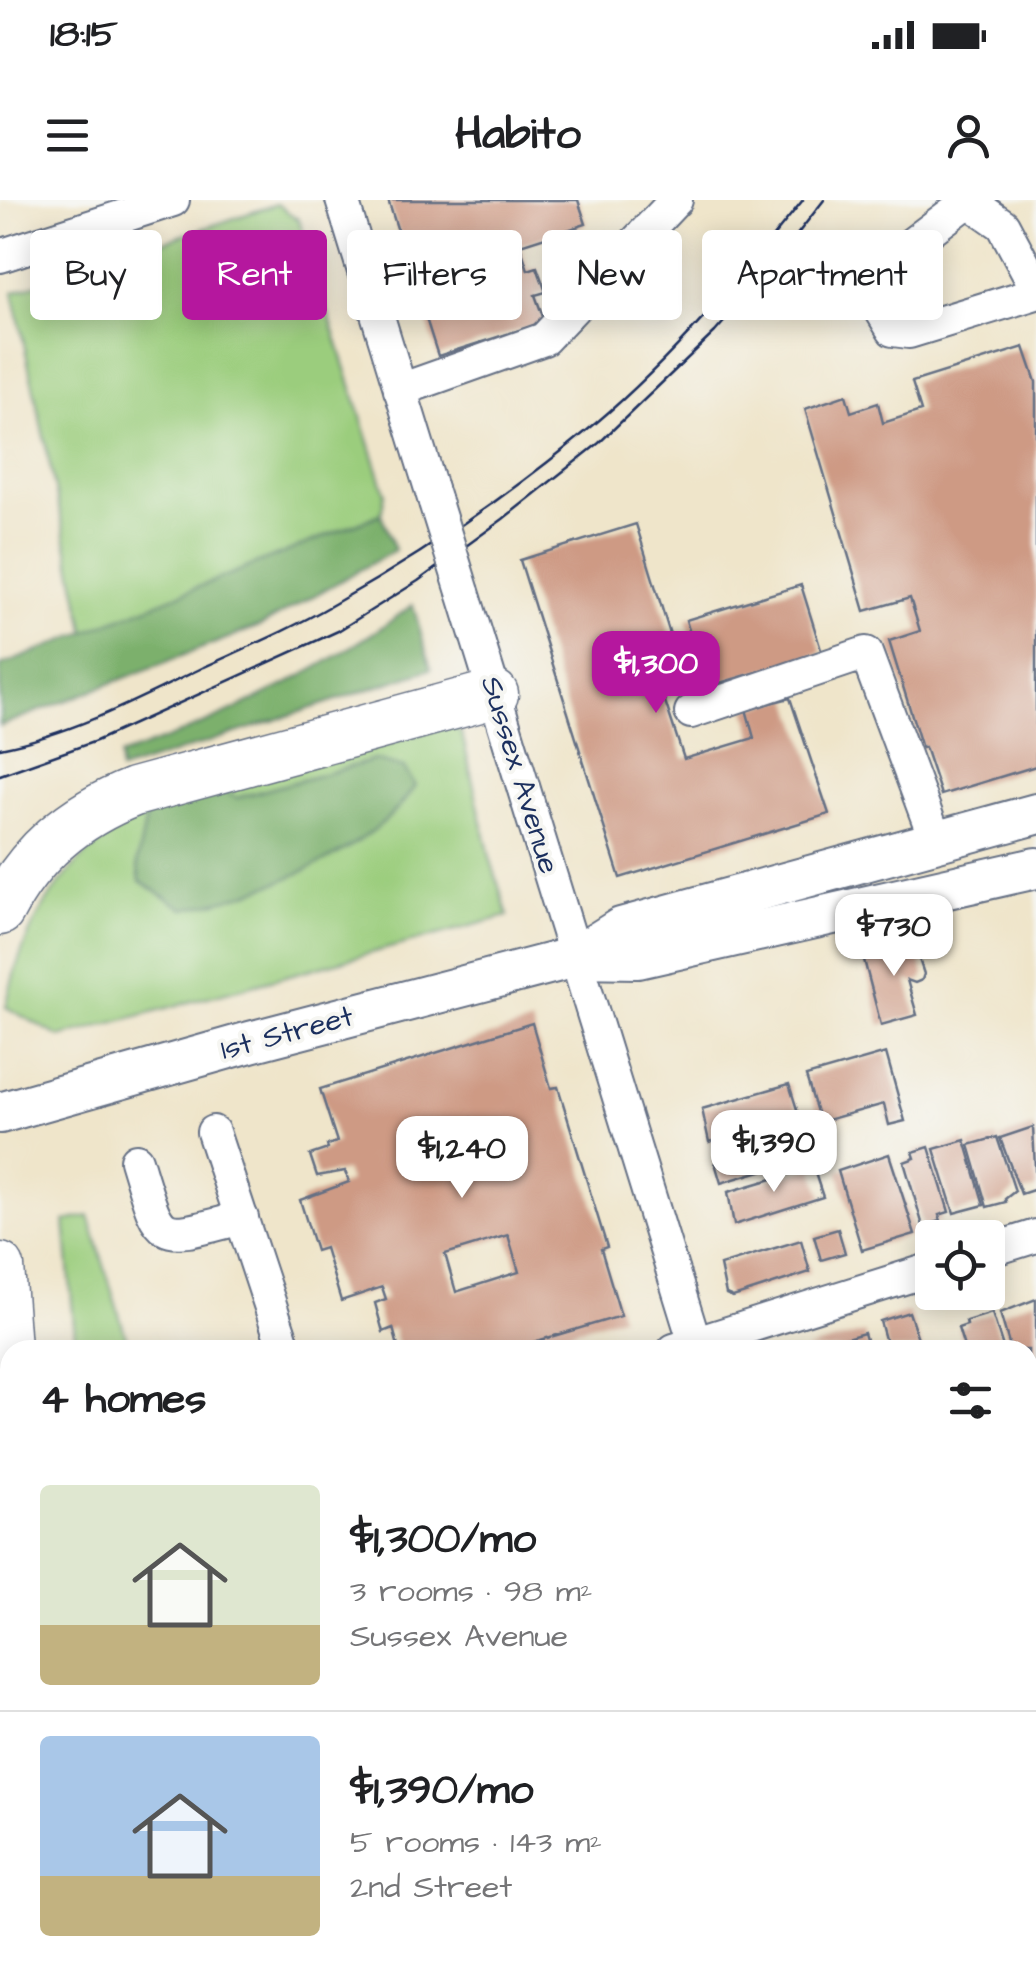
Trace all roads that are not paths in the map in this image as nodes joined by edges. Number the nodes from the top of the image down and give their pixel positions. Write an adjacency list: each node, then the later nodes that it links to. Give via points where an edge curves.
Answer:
1 (173, 200): 5 (street)
2 (342, 200): 7 (street, Sussex Avenue)
3 (676, 200): 7 (street, via 544,340)
4 (967, 201): 6 (street, via 1003,225); 6 (street, via 901,252 881,277 881,310 894,330 909,332)
5 (0, 256)
6 (1036, 290)
7 (400, 390): 8 (street, Sussex Avenue, bridge)
8 (494, 694): 13 (highway, via 109,802 44,848); 14 (street, Sussex Avenue)
9 (692, 712): 11 (street, via 866,652)
10 (1036, 814): 11 (main road, 1st Street)
11 (936, 841): 14 (main road, 1st Street, via 621,928)
12 (1036, 868): 14 (main road, 1st Street, via 638,958)
13 (0, 911)
14 (575, 957): 15 (main road, 1st Street); 25 (street, Sussex Avenue)
15 (0, 1114)
16 (213, 1132): 18 (street)
17 (136, 1160): 18 (street, via 155,1222 164,1230 179,1234)
18 (242, 1218): 24 (street)
19 (1036, 1236): 20 (street)
20 (1005, 1246)
21 (0, 1268): 23 (highway)
22 (915, 1274): 26 (street)
23 (5, 1340)
24 (282, 1340)
25 (686, 1340)
26 (712, 1340)

